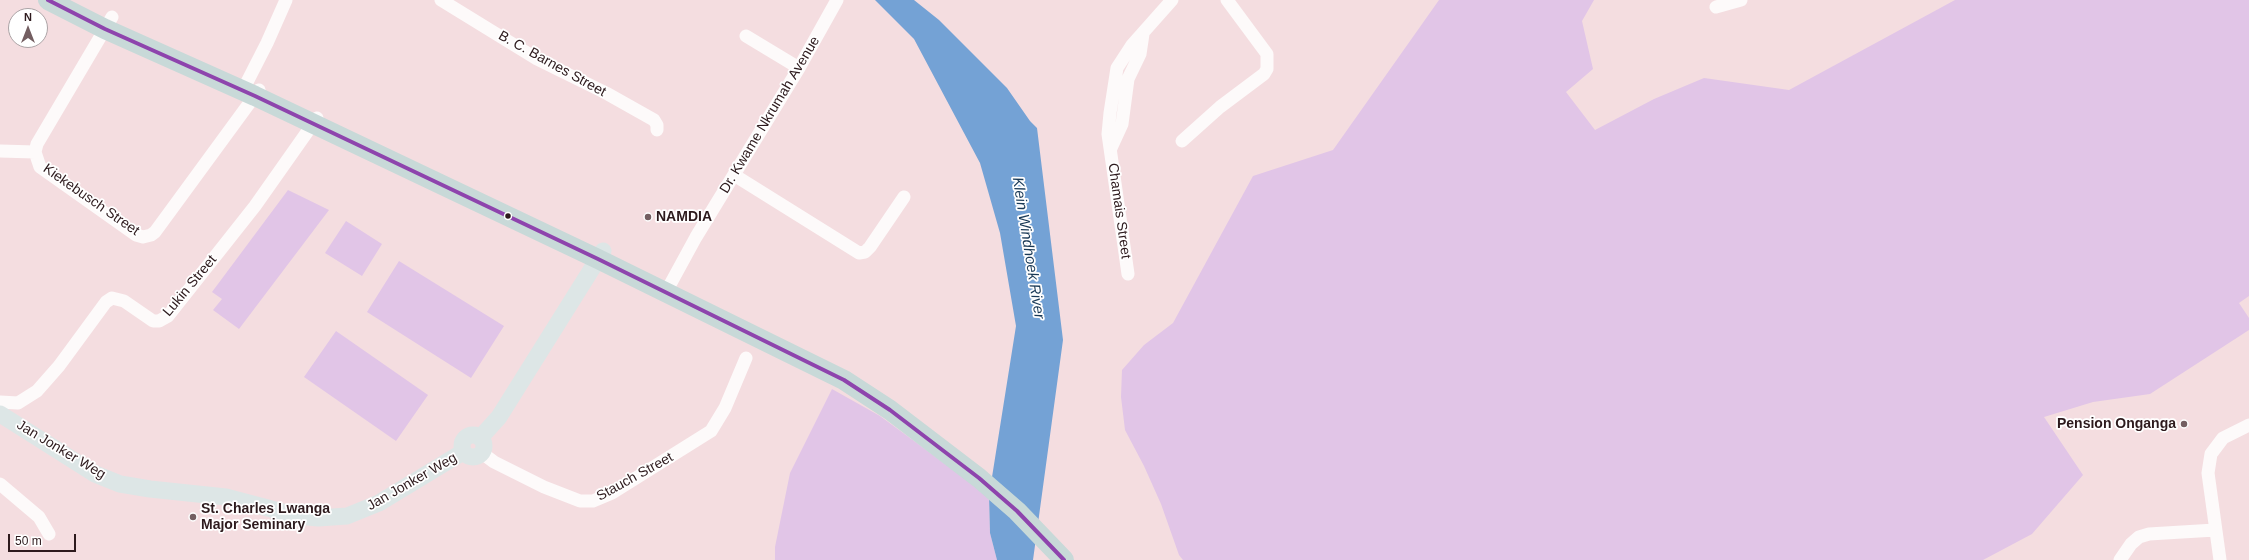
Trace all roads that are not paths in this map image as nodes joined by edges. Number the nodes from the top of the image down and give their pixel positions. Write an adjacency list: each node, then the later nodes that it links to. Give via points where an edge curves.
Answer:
1 (48, 0): 10 (highway)
2 (77, 0): 10 (highway)
3 (286, 0): 14 (street)
4 (441, 0): 18 (street, B. C. Barnes Street, via 537,59 654,120)
5 (837, 0): 13 (street, Dr. Kwame Nkrumah Avenue)
6 (1172, 0): 11 (street, Chamais Street)
7 (1227, 0): 19 (street, via 1267,54 1267,69)
8 (1742, 0): 9 (street)
9 (1716, 7)
10 (108, 23): 14 (highway); 22 (street, Kiekebusch Street, via 37,144)
11 (1143, 34): 15 (street, Chamais Street, via 1126,52 1117,68); 16 (street, Chamais Street, via 1140,54 1128,79)
12 (746, 36): 13 (street)
13 (799, 68): 23 (street, Dr. Kwame Nkrumah Avenue)
14 (251, 89): 17 (highway); 22 (street, Kiekebusch Street, via 212,156 151,235 136,235 40,167)
15 (1110, 113): 16 (street, via 1119,118 1123,118); 20 (street, Chamais Street, via 1108,134)
16 (1124, 115): 20 (street, Chamais Street)
17 (316, 119): 25 (highway); 29 (street, Lukin Street, via 255,206 168,316 153,321 124,301 112,298 106,302 37,392 18,404)
18 (657, 130)
19 (1182, 141)
20 (1111, 148): 26 (street, Chamais Street)
21 (0, 151): 22 (street)
22 (35, 152)
23 (734, 175): 24 (street, via 859,253 870,247); 27 (street, Dr. Kwame Nkrumah Avenue)
24 (904, 197)
25 (601, 255): 27 (highway); 32 (main road)
26 (1128, 274)
27 (668, 288): 36 (highway, via 798,346 900,407 929,431 949,454 1017,511)
28 (746, 358): 32 (street, Stauch Street, via 725,408 711,431 612,493 593,502 580,501 544,487 494,462)
29 (0, 402)
30 (0, 414): 32 (main road, Jan Jonker Weg, via 89,470 120,484 226,497 298,516 318,518 347,516 379,503 463,452 472,458)
31 (2249, 424): 34 (street, via 2223,438 2211,454 2208,473)
32 (481, 445)
33 (0, 484): 35 (street, via 39,517)
34 (2215, 530): 37 (street, via 2149,534 2139,537); 38 (street)
35 (49, 534)
36 (1061, 557)
37 (2120, 560)
38 (2220, 560)

